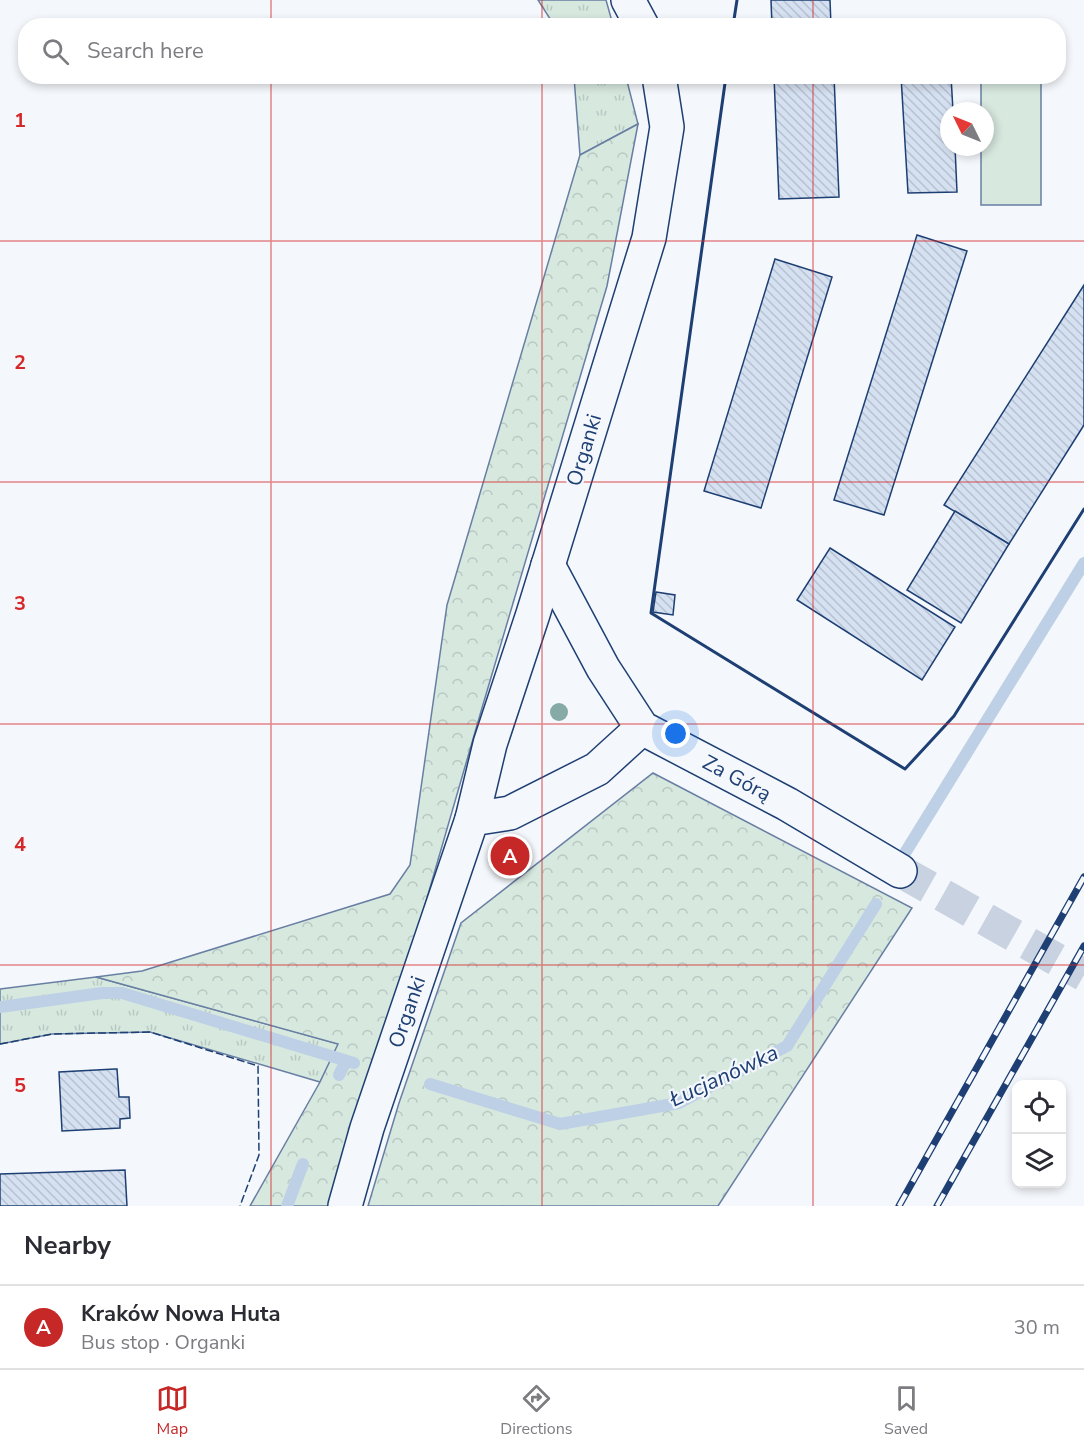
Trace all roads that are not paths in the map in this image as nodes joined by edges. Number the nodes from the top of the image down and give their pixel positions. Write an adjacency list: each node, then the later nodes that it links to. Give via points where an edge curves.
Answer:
1 (628, 0): 2 (street)
2 (638, 18)
3 (660, 84): 4 (street, Organki, via 668,128 649,238)
4 (548, 565): 5 (street, Za Górą, via 603,668); 6 (street, Organki, via 490,744)
5 (642, 728): 6 (street, via 597,769 510,813); 7 (street, Za Górą, via 787,804)
6 (472, 819): 8 (street, Organki, via 371,1117)
7 (900, 871)
8 (345, 1206)

